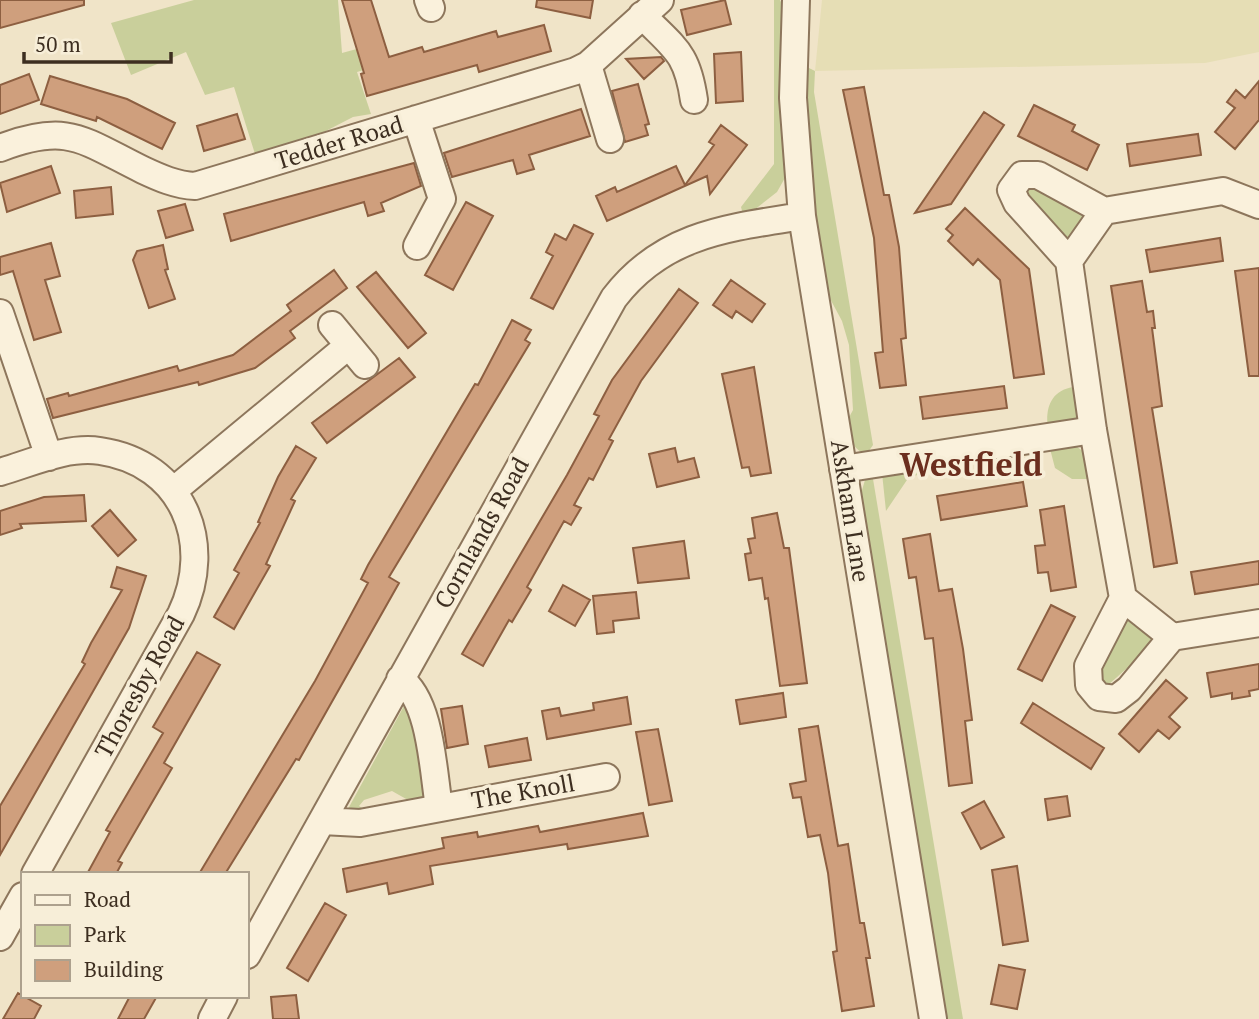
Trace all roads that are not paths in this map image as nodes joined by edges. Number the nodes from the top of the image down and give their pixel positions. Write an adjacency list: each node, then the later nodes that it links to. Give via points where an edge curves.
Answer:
1 (796, 0): 10 (street, Askham Lane, via 793,98)
2 (651, 8): 3 (street, Tedder Road); 4 (street, via 690,69)
3 (588, 65): 5 (street, Tedder Road); 6 (street)
4 (694, 100)
5 (416, 119): 7 (street, Tedder Road, via 195,186 181,186 58,134 33,135); 11 (street, via 442,199)
6 (610, 139)
7 (0, 148)
8 (1255, 195): 9 (street, via 1223,191)
9 (1104, 211): 12 (street); 12 (street, via 1038,175 1022,175 1011,190 1017,204)
10 (802, 216): 18 (street, Askham Lane); 24 (street, Cornlands Road, via 674,245 626,282)
11 (417, 246)
12 (1069, 261): 16 (street)
13 (0, 313): 15 (street)
14 (332, 325): 20 (street, via 357,355)
15 (8, 363): 17 (street)
16 (1093, 430): 18 (street); 21 (street)
17 (49, 457): 19 (street, Thoresby Road); 20 (street, Thoresby Road, via 77,451 121,457 145,468)
18 (843, 469): 34 (street, Askham Lane)
19 (0, 472)
20 (173, 491): 28 (street, Thoresby Road, via 193,532 197,555 189,596)
21 (1123, 598): 23 (street); 23 (street, via 1088,667 1089,685 1099,697 1116,699 1129,689)
22 (1259, 623): 23 (street)
23 (1172, 637)
24 (400, 680): 26 (street, The Knoll, via 421,705); 27 (street, Cornlands Road)
25 (606, 776): 26 (street, The Knoll)
26 (439, 807): 27 (street, The Knoll, via 360,823)
27 (322, 821): 31 (street, Cornlands Road)
28 (36, 872)
29 (21, 900): 30 (street)
30 (0, 937)
31 (248, 953)
32 (223, 998): 33 (street)
33 (212, 1019)
34 (933, 1019)

